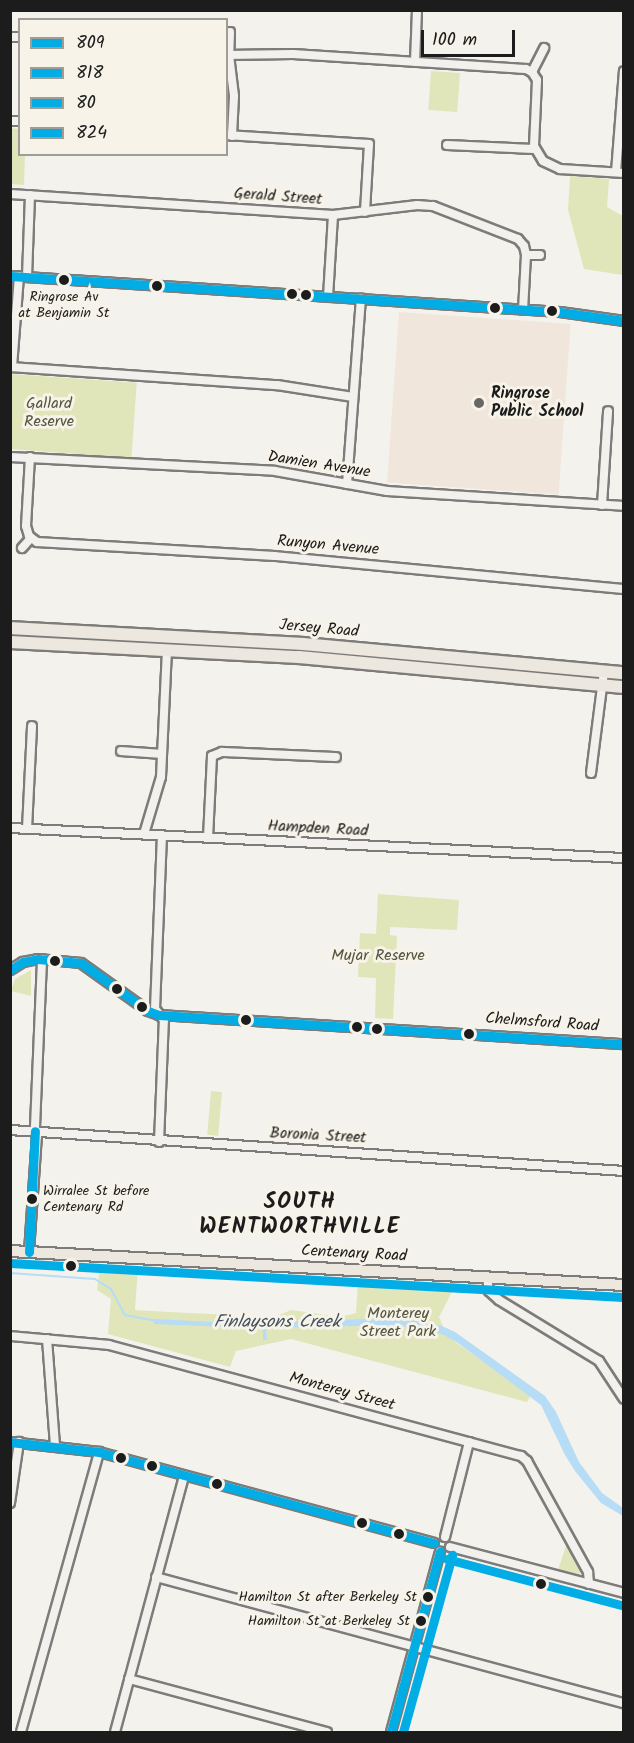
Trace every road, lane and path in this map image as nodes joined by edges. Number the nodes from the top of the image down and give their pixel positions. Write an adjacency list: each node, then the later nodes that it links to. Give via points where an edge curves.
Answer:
1 (417, 10): 5 (street)
2 (230, 32): 4 (street)
3 (544, 48): 7 (street)
4 (228, 55): 5 (street, via 293,54); 8 (street, via 234,96)
5 (415, 62): 7 (street, via 522,68)
6 (624, 71): 11 (street)
7 (532, 72): 10 (street, via 538,84)
8 (229, 136): 14 (street, via 369,144)
9 (447, 145): 10 (street)
10 (534, 149): 11 (street, via 543,161 556,168)
11 (620, 173)
12 (10, 194): 13 (street, Gerald Street)
13 (30, 195): 15 (street, Gerald Street); 18 (street)
14 (365, 212): 15 (street, Gerald Street); 16 (street, Gerald Street, via 433,206 518,239)
15 (333, 215): 19 (street)
16 (526, 255): 17 (street); 21 (street)
17 (540, 255)
18 (19, 276): 19 (street); 23 (street)
19 (328, 297): 20 (street)
20 (361, 299): 21 (street); 24 (street)
21 (523, 310): 22 (street)
22 (624, 321)
23 (11, 367): 24 (street, via 277,385)
24 (353, 397): 28 (street)
25 (608, 411): 29 (street)
26 (10, 457): 27 (street, Damien Avenue)
27 (30, 458): 28 (street, Damien Avenue, via 275,471); 31 (street, via 26,526)
28 (347, 484): 29 (street, Damien Avenue, via 387,491)
29 (602, 505): 30 (street, Damien Avenue)
30 (624, 506)
31 (31, 538): 32 (street); 33 (street, Runyon Avenue, via 41,543 276,556)
32 (22, 548)
33 (624, 589)
34 (10, 628): 37 (highway, Jersey Road, via 294,644)
35 (10, 642): 36 (highway, Jersey Road)
36 (167, 649): 39 (highway, Jersey Road); 43 (street)
37 (604, 671): 38 (highway, Jersey Road); 39 (street)
38 (624, 673)
39 (603, 684): 40 (highway, Jersey Road); 45 (street)
40 (624, 687)
41 (32, 726): 47 (street)
42 (122, 751): 43 (street)
43 (162, 754): 48 (street, via 158,793)
44 (336, 757): 50 (street, via 222,752 212,756)
45 (591, 772)
46 (10, 828): 47 (street, Hampden Road)
47 (27, 829): 48 (street, Hampden Road)
48 (144, 834): 49 (street, Hampden Road)
49 (162, 835): 50 (street, Hampden Road); 54 (street, via 155,1009)
50 (208, 838): 51 (street, Hampden Road)
51 (624, 858)
52 (42, 959): 53 (street, Chelmsford Road, via 23,962); 54 (street, Chelmsford Road, via 81,963 142,1008); 57 (street)
53 (10, 970)
54 (159, 1015): 55 (street, Chelmsford Road); 58 (street, via 164,1020)
55 (624, 1044)
56 (10, 1130): 57 (street, Boronia Street)
57 (36, 1131): 58 (street, Boronia Street); 61 (street)
58 (159, 1142): 59 (street, Boronia Street)
59 (624, 1171)
60 (10, 1251): 61 (main road, Centenary Road)
61 (29, 1252): 62 (main road, Centenary Road)
62 (487, 1276): 63 (main road, Centenary Road); 66 (street, via 489,1291 499,1300 599,1361)
63 (624, 1285)
64 (10, 1336): 65 (street, Monterey Street)
65 (47, 1339): 68 (street, Monterey Street, via 109,1345); 69 (street)
66 (624, 1399)
67 (15, 1442): 69 (street); 72 (street)
68 (470, 1442): 73 (street); 78 (street, Monterey Street, via 525,1459 588,1572)
69 (55, 1445): 70 (street)
70 (99, 1452): 71 (street); 83 (street)
71 (184, 1476): 74 (street); 77 (street)
72 (10, 1503)
73 (445, 1537): 74 (street); 75 (street)
74 (434, 1543): 76 (street)
75 (450, 1547): 76 (street); 78 (street)
76 (440, 1552): 80 (street)
77 (156, 1577): 80 (street); 81 (street)
78 (589, 1584): 79 (street)
79 (624, 1593)
80 (415, 1647): 82 (street); 86 (street)
81 (129, 1679): 84 (street); 85 (street)
82 (624, 1702)
83 (21, 1732)
84 (115, 1732)
85 (327, 1732)
86 (391, 1732)

